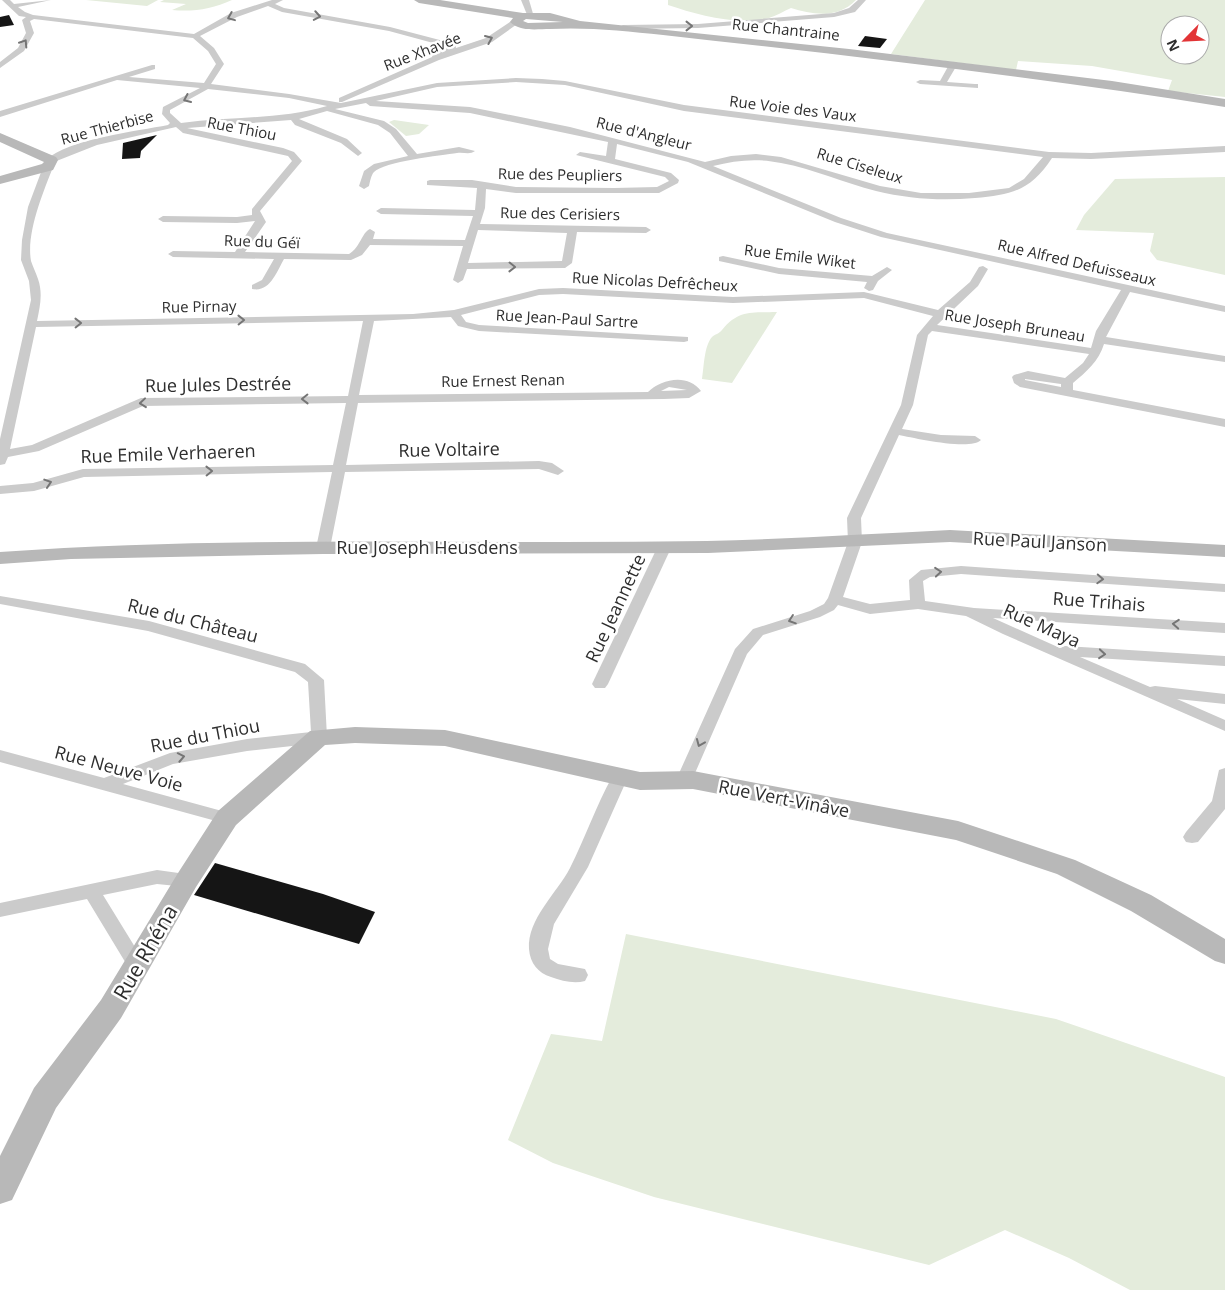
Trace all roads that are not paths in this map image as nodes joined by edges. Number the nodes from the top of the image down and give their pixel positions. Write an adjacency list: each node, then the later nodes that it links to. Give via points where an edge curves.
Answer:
1 (6, 0): 8 (street)
2 (47, 0): 8 (street)
3 (279, 0): 7 (street)
4 (420, 0): 10 (street, Rue Chantraine)
5 (525, 0): 10 (street)
6 (862, 0): 11 (street, one-way to 6, via 698,26 834,15 852,10)
7 (270, 4): 12 (street, one-way to 12, via 229,17); 13 (street, one-way to 13, via 282,10 390,29 452,46)
8 (13, 6): 9 (street, via 22,14)
9 (33, 17): 12 (street); 15 (street, one-way to 9, via 21,49 30,33 26,20)
10 (522, 20): 11 (street, Rue Chantraine); 13 (street, Rue Xhavée, one-way to 10, via 489,40)
11 (619, 27): 14 (street, Rue Chantraine)
12 (195, 36): 20 (street, via 211,50 220,64)
13 (436, 58): 22 (street, Rue Xhavée)
14 (953, 65): 19 (street); 24 (street, Rue Chantraine)
15 (0, 66)
16 (152, 67): 17 (street)
17 (118, 78): 20 (street); 26 (street)
18 (920, 82): 19 (street)
19 (942, 84): 21 (street)
20 (207, 86): 25 (street, via 289,96); 28 (street, one-way to 28, via 166,109 166,114)
21 (975, 86)
22 (346, 98): 23 (street, Rue d'Angleur); 25 (street, Rue Xhavée)
23 (361, 101): 25 (street, Rue Voie des Vaux); 30 (street, Rue d'Angleur, via 470,110); 35 (street, Rue Voie des Vaux, via 437,85 542,81 684,108)
24 (1225, 103)
25 (334, 106): 27 (street, Rue Thierbise); 36 (street, via 381,123 393,131)
26 (0, 114)
27 (294, 117): 28 (street, Rue Thierbise); 33 (street, via 298,123 350,144)
28 (178, 126): 38 (street, Rue Thierbise, via 61,154); 46 (street, Rue Thiou, via 186,131 291,154 297,161 255,211)
29 (0, 137): 38 (street, Rue Thierbise)
30 (613, 141): 37 (street); 39 (street, Rue d'Angleur)
31 (1225, 149): 35 (street, Rue Voie des Vaux)
32 (471, 151): 36 (street)
33 (358, 153)
34 (580, 155): 37 (street)
35 (1049, 155): 39 (street, Rue Ciseleux, via 1028,183 998,193 952,198 903,194 788,160 741,158)
36 (414, 158): 42 (street, via 372,168)
37 (611, 160): 43 (street, Rue des Peupliers, via 668,175 674,180 671,186 660,190 516,190)
38 (49, 164): 41 (street); 69 (street, via 33,207 27,240 26,260 34,280 36,300)
39 (706, 165): 52 (street, Rue d'Angleur, via 838,220 885,236)
40 (433, 172): 43 (street, Rue des Peupliers, via 428,187 472,183)
41 (0, 180)
42 (364, 186)
43 (482, 186): 45 (street, via 482,198)
44 (379, 210): 45 (street)
45 (476, 213): 48 (street)
46 (260, 217): 47 (street, via 237,220); 54 (street, Rue Thiou, via 261,222)
47 (163, 219)
48 (474, 227): 49 (street, Rue des Cerisiers); 51 (street)
49 (566, 229): 50 (street, Rue des Cerisiers); 57 (street, one-way to 49, via 561,266 567,263 570,248 572,231)
50 (646, 230)
51 (470, 243): 55 (street, Rue du Géï, via 368,237 357,255 351,257); 57 (street)
52 (923, 243): 63 (street, Rue Alfred Defuisseaux)
53 (173, 254): 54 (street, Rue du Géï)
54 (239, 254): 55 (street, Rue du Géï)
55 (281, 256): 62 (street, via 266,282)
56 (723, 259): 61 (street, Rue Emile Wiket, via 777,270)
57 (464, 266): 60 (street)
58 (983, 269): 67 (street, via 974,284)
59 (887, 270): 61 (street, Rue Emile Wiket)
60 (458, 280)
61 (874, 280): 64 (street, Rue Emile Wiket)
62 (256, 287)
63 (1127, 288): 65 (street, Rue Alfred Defuisseaux); 72 (street)
64 (864, 296): 66 (street, Rue Nicolas Defrêcheux, via 733,300 539,292); 67 (street, Rue Nicolas Defrêcheux)
65 (1225, 309)
66 (454, 313): 68 (street, Rue Nicolas Defrêcheux); 71 (street, Rue Jean-Paul Sartre, via 462,324 473,327)
67 (940, 314): 70 (street)
68 (370, 318): 69 (street, Rue Pirnay, one-way to 68); 76 (street)
69 (30, 324): 78 (street)
70 (930, 327): 73 (street, Rue Joseph Bruneau); 79 (street, via 923,335 907,405)
71 (684, 338)
72 (1100, 340): 73 (street); 74 (street)
73 (1096, 352): 77 (street, via 1067,387)
74 (1225, 359)
75 (652, 394): 76 (street, Rue Ernest Renan)
76 (354, 398): 81 (street, Rue Jules Destrée, one-way to 81, via 141,402 35,448); 82 (street)
77 (1225, 423)
78 (5, 430): 81 (street)
79 (895, 431): 80 (street, via 941,439); 85 (street, via 854,518)
80 (975, 440)
81 (1, 458)
82 (340, 468): 83 (street, Rue Voltaire, via 539,465); 84 (street, Rue Emile Verhaeren, one-way to 82, via 34,487 83,473); 86 (street)
83 (558, 471)
84 (0, 490)
85 (855, 542): 87 (street, Rue Joseph Heusdens); 88 (street, Rue Paul Janson, via 950,536); 91 (street)
86 (323, 548): 87 (street, Rue Joseph Heusdens); 89 (street, Rue Joseph Heusdens, via 80,553)
87 (664, 548): 98 (street, Rue Jeannette)
88 (1225, 551)
89 (0, 558)
90 (1225, 588): 93 (street, one-way to 90, via 916,580 926,573 961,570)
91 (835, 599): 93 (street, Rue Maya, via 870,608); 106 (street, one-way to 106, via 829,607 815,614 758,632 740,652)
92 (0, 600): 102 (street, Rue du Château, via 150,626 300,668 316,680)
93 (918, 604): 94 (street, Rue Maya)
94 (970, 612): 95 (street, Rue Trihais, one-way to 94); 96 (street, Rue Maya)
95 (1225, 628)
96 (1054, 650): 97 (street, one-way to 97); 99 (street, Rue Maya)
97 (1225, 661)
98 (600, 684)
99 (1139, 689): 100 (street); 101 (street, Rue Maya)
100 (1225, 699)
101 (1225, 726)
102 (319, 737): 105 (street, Rue Vert-Vinâve, via 445,738); 107 (street, Rue du Thiou, one-way to 102, via 170,759 246,745); 108 (street, Rue Rhéna)
103 (0, 756): 107 (street, Rue Neuve Voie)
104 (1225, 774): 109 (street, via 1220,803)
105 (620, 777): 106 (street, Rue Vert-Vinâve, via 640,782); 115 (street, via 605,804 578,870 562,891 544,927 539,947 541,960 550,970)
106 (684, 780): 113 (street, Rue Vert-Vinâve, via 958,831 1066,867 1141,903)
107 (102, 784): 108 (street, Rue Neuve Voie)
108 (227, 818): 110 (street, Rue Rhéna)
109 (1192, 837)
110 (188, 880): 111 (street, via 156,877); 114 (street, Rue Rhéna)
111 (92, 892): 112 (street); 114 (street)
112 (0, 910)
113 (1225, 953)
114 (137, 965): 116 (street, Rue Rhéna, via 112,1009 46,1098)
115 (578, 975)
116 (0, 1189)

